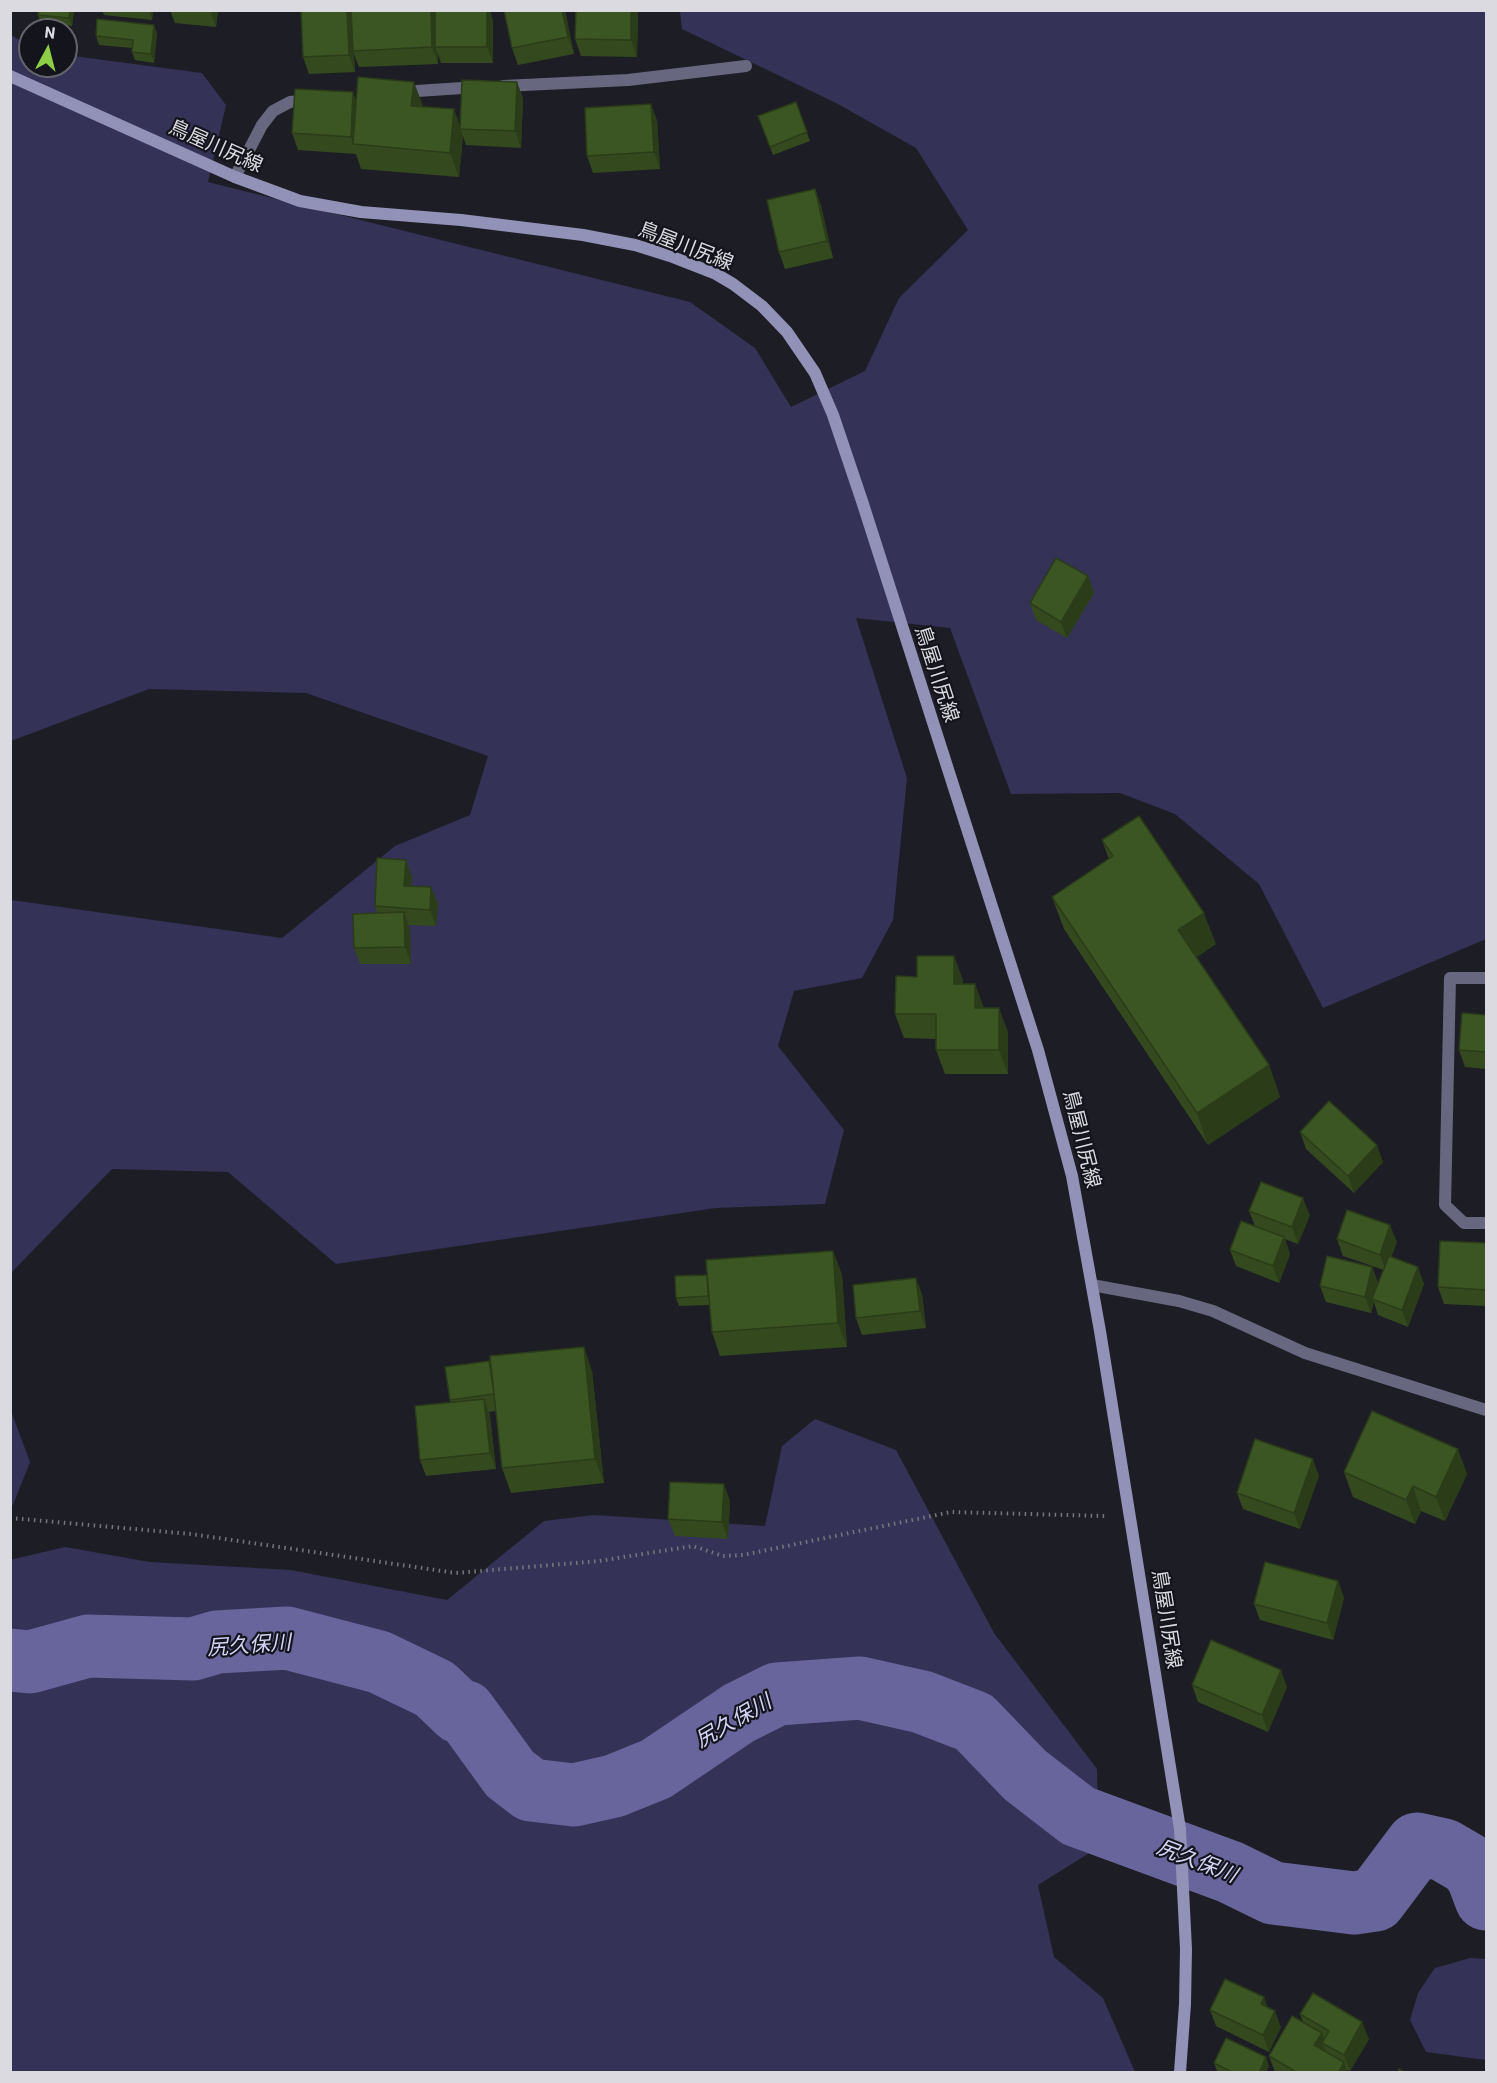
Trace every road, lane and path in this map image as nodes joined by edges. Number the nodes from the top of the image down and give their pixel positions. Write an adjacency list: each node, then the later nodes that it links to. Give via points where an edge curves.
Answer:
1 (746, 66): 3 (street, via 628,80)
2 (10, 76): 5 (main road, 鳥屋川尻線)
3 (384, 94)
4 (325, 99): 5 (street, via 290,102 273,111)
5 (235, 177): 8 (main road, 鳥屋川尻線, via 323,206 532,227 635,245 724,279 762,306 788,332 815,373 833,415 1038,1050 1072,1176)
6 (1486, 978): 7 (street, via 1450,978 1445,1205 1464,1223)
7 (1486, 1223)
8 (1092, 1285): 9 (street, via 1179,1301 1305,1353); 10 (main road, 鳥屋川尻線)
9 (1486, 1410)
10 (1130, 1516): 11 (path, via 951,1512 743,1555 723,1556 693,1546 599,1561 456,1573 191,1534); 12 (main road, 鳥屋川尻線, via 1169,1753 1185,1886 1186,1995)
11 (10, 1518)
12 (1180, 2073)

